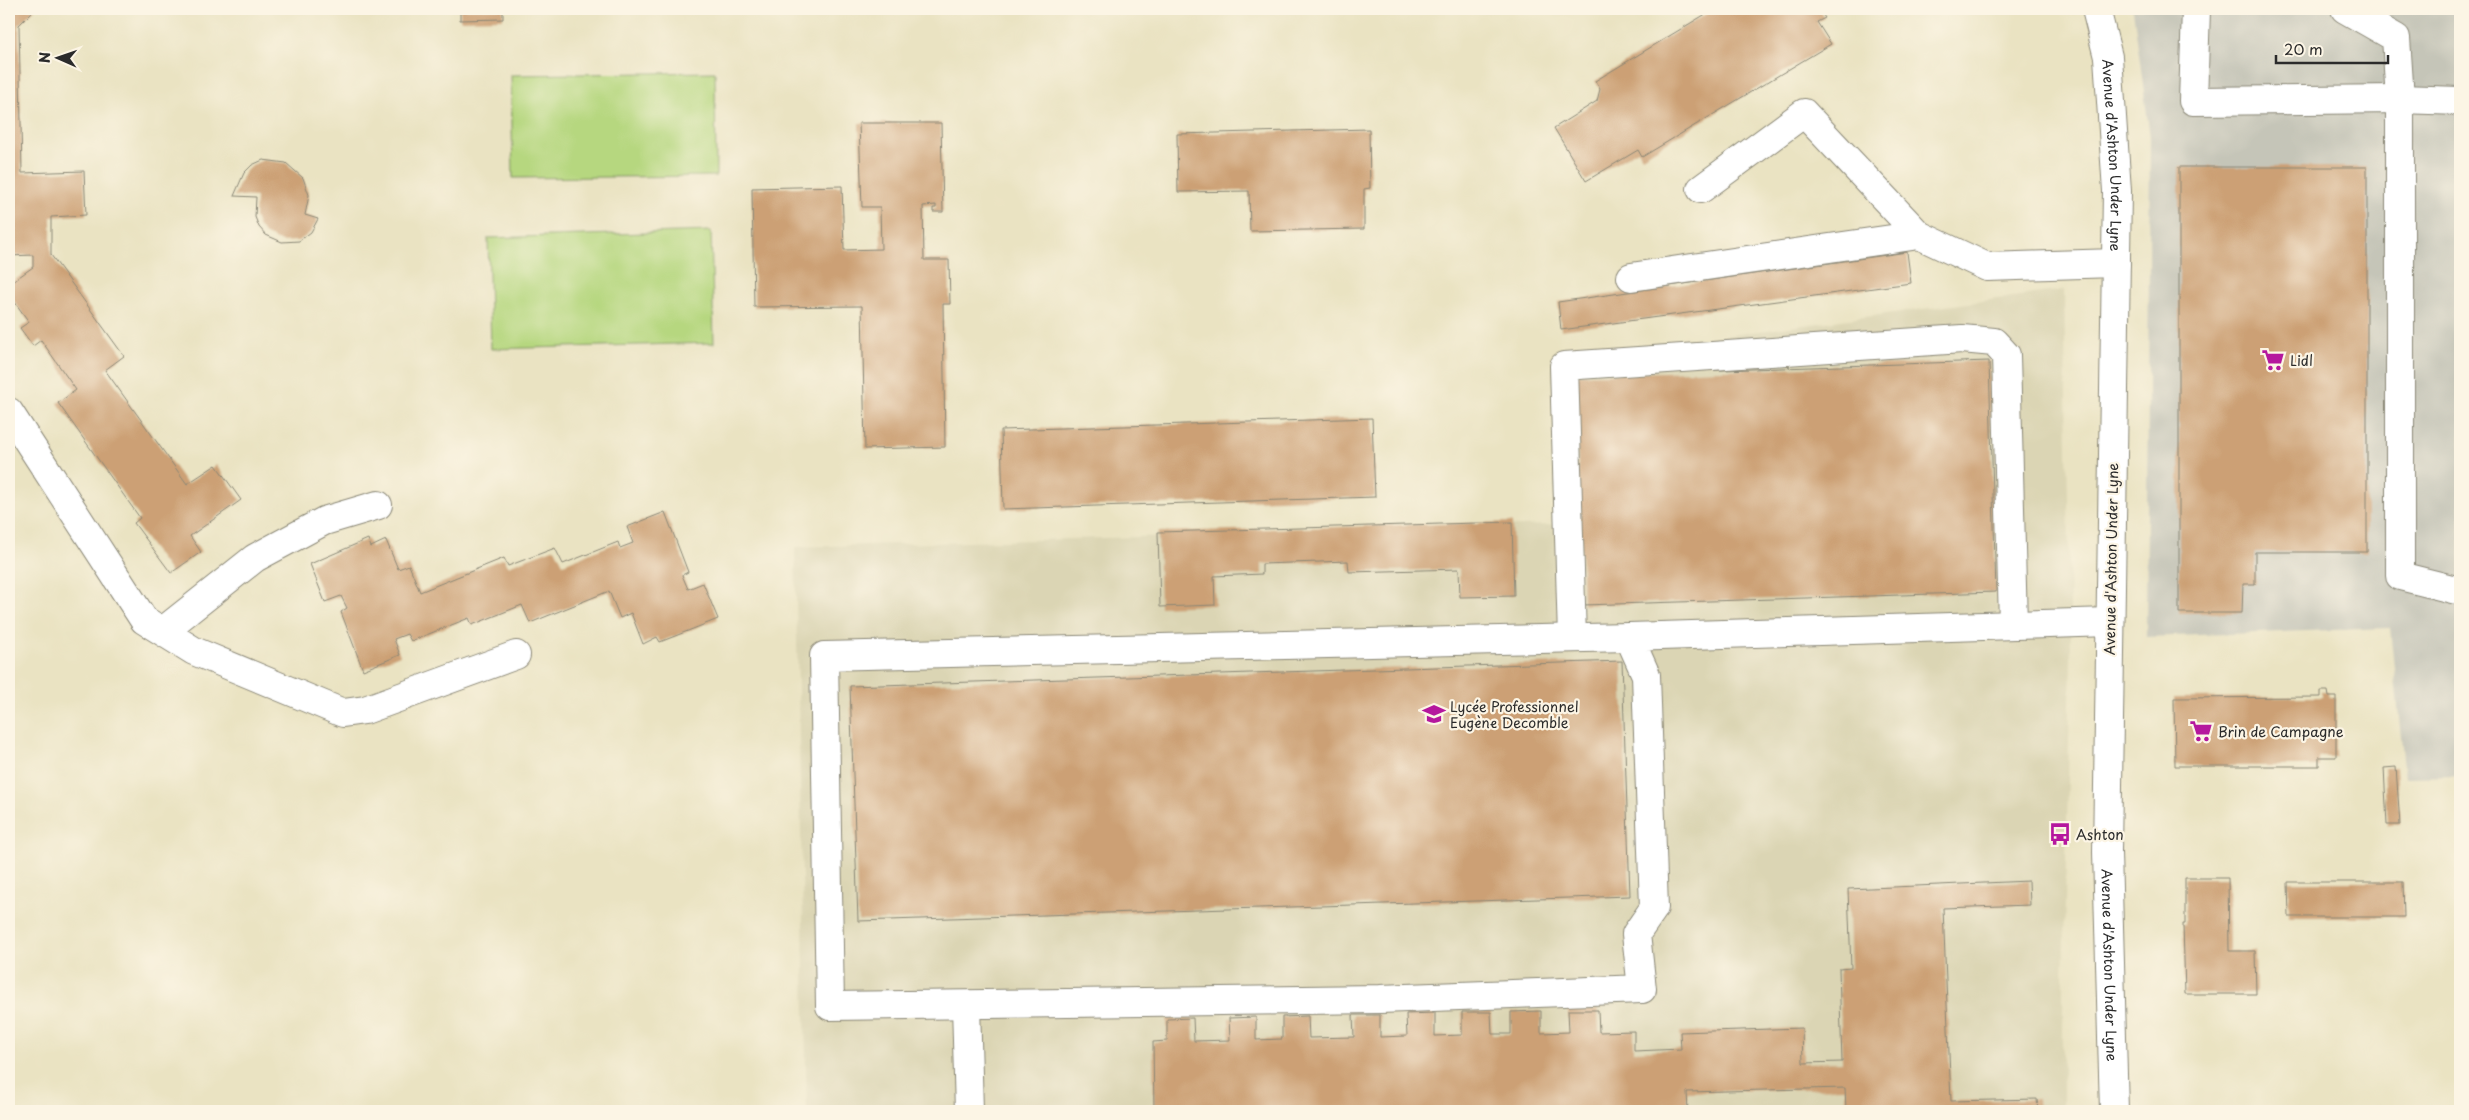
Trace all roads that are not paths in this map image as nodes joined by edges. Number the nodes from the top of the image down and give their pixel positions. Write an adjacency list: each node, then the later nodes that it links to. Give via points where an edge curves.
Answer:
1 (2096, 9): 8 (street, Avenue d'Ashton Under Lyne, via 2108,57 2117,191)
2 (2196, 9): 4 (street, via 2193,101)
3 (2345, 9): 4 (street, via 2396,38)
4 (2400, 99): 5 (street); 12 (street, via 2400,576)
5 (2460, 101)
6 (1701, 189): 7 (street, via 1804,113)
7 (1919, 235): 8 (street, via 1987,267); 9 (street)
8 (2116, 263): 13 (street, Avenue d'Ashton Under Lyne)
9 (1631, 277)
10 (9, 412): 15 (street, via 144,620)
11 (378, 505): 15 (street, via 324,521 255,558)
12 (2460, 591)
13 (2110, 622): 14 (street); 21 (street, Avenue d'Ashton Under Lyne, via 2107,852)
14 (2013, 624): 16 (street); 17 (street, via 2006,355 1994,342 1962,339 1564,366)
15 (163, 631): 18 (street, via 194,651 343,713 365,710)
16 (1629, 637): 17 (street); 19 (street, via 1646,675 1654,908 1636,934 1642,989 1380,999)
17 (1572, 638): 19 (street, via 824,656 830,1006)
18 (516, 655)
19 (966, 1005): 20 (street)
20 (969, 1111)
21 (2114, 1111)

